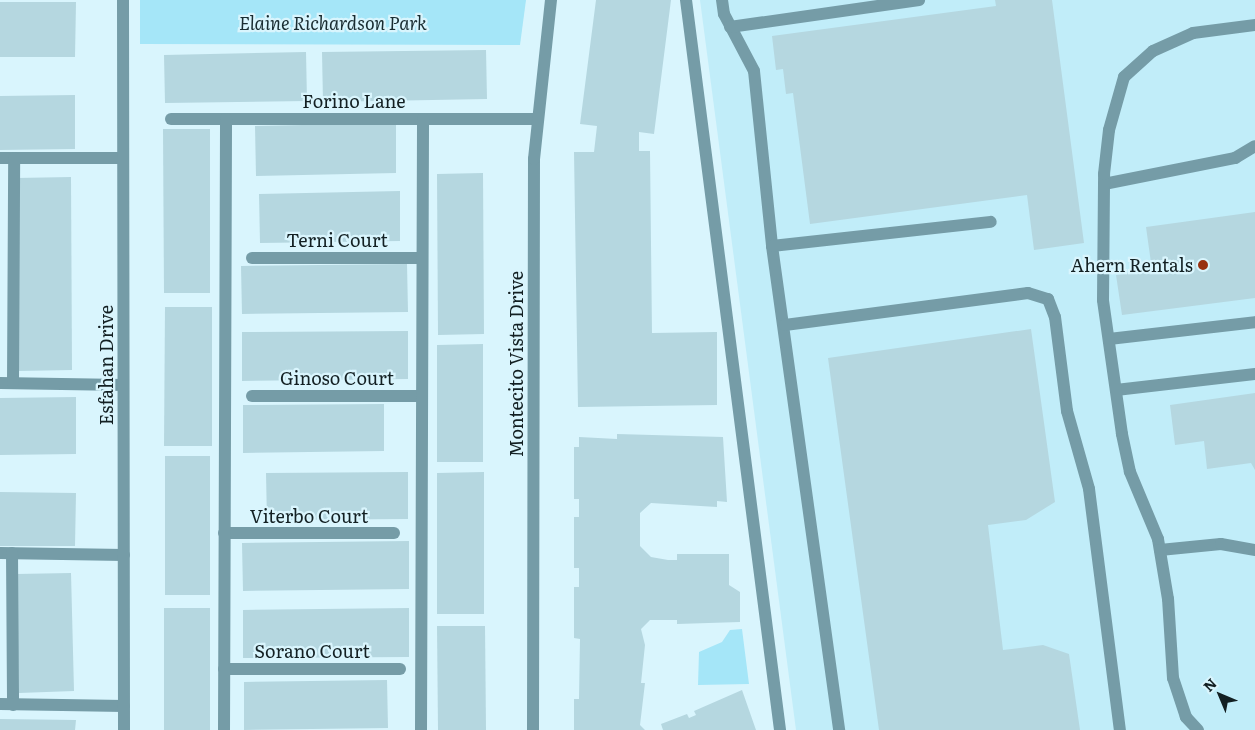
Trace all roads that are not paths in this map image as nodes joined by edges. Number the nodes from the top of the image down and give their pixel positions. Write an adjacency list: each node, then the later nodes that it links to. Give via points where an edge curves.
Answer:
1 (123, 0): 15 (street, Esfahan Drive)
2 (551, 0): 11 (street, Montecito Vista Drive)
3 (686, 0): 44 (street)
4 (722, 0): 7 (street)
5 (920, 0): 7 (street)
6 (1255, 25): 16 (street, via 1193,33 1153,51 1124,77 1109,130)
7 (730, 27): 18 (street, via 754,71)
8 (170, 119): 9 (street, Forino Lane)
9 (226, 119): 10 (street, Forino Lane); 30 (street)
10 (423, 119): 11 (street, Forino Lane); 20 (street)
11 (538, 119): 43 (street, Montecito Vista Drive, via 534,169)
12 (1255, 146): 16 (street, via 1236,158)
13 (0, 158): 14 (street)
14 (14, 158): 15 (street); 25 (street)
15 (123, 158): 26 (street, Esfahan Drive)
16 (1104, 184): 23 (street, via 1103,300)
17 (991, 222): 18 (street)
18 (772, 246): 22 (street)
19 (252, 258): 20 (street, Terni Court)
20 (422, 258): 29 (street)
21 (1255, 322): 23 (street)
22 (784, 325): 45 (street); 46 (street, via 1028,292 1048,299 1055,317 1067,411 1090,489)
23 (1109, 339): 27 (street)
24 (1255, 374): 27 (street)
25 (6, 383): 26 (street)
26 (124, 385): 35 (street, Esfahan Drive)
27 (1116, 390): 32 (street, via 1130,472)
28 (252, 396): 29 (street, Ginoso Court)
29 (422, 396): 42 (street)
30 (224, 533): 31 (street, Viterbo Court); 36 (street)
31 (394, 533)
32 (1160, 550): 33 (street, via 1221,544); 47 (street, via 1168,599 1172,678 1186,716)
33 (1255, 550)
34 (6, 553): 35 (street); 38 (street)
35 (124, 555): 39 (street, Esfahan Drive)
36 (224, 669): 37 (street, Sorano Court); 41 (street)
37 (400, 669)
38 (6, 705): 39 (street)
39 (124, 706): 40 (street, Esfahan Drive)
40 (124, 730)
41 (224, 730)
42 (421, 730)
43 (533, 730)
44 (780, 730)
45 (839, 730)
46 (1120, 730)
47 (1198, 730)

